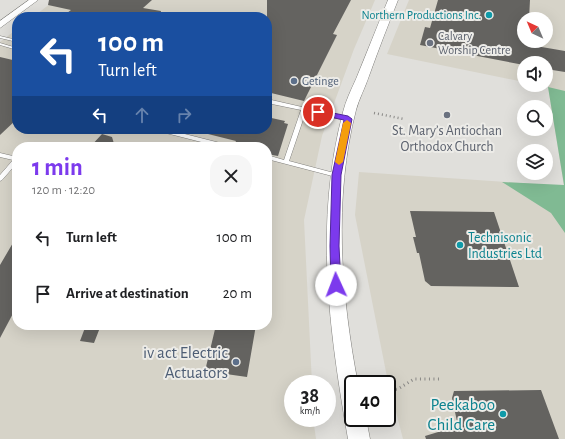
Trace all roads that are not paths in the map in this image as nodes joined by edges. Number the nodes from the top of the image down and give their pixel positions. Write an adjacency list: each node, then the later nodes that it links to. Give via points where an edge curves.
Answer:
1 (34, 0): 3 (street)
2 (393, 0): 12 (street)
3 (18, 12)
4 (12, 16): 5 (street)
5 (0, 25)
6 (0, 37): 7 (lane)
7 (12, 40)
8 (0, 44): 9 (lane)
9 (12, 48)
10 (272, 102): 11 (lane)
11 (304, 109): 12 (lane); 18 (lane)
12 (348, 119): 20 (street)
13 (177, 134): 14 (lane)
14 (209, 142)
15 (0, 155): 16 (lane)
16 (12, 158)
17 (272, 158): 18 (lane)
18 (286, 162): 20 (lane)
19 (12, 164): 21 (lane)
20 (336, 175): 22 (street, via 336,285)
21 (0, 179)
22 (347, 375)
23 (356, 427): 24 (street)
24 (359, 439)

